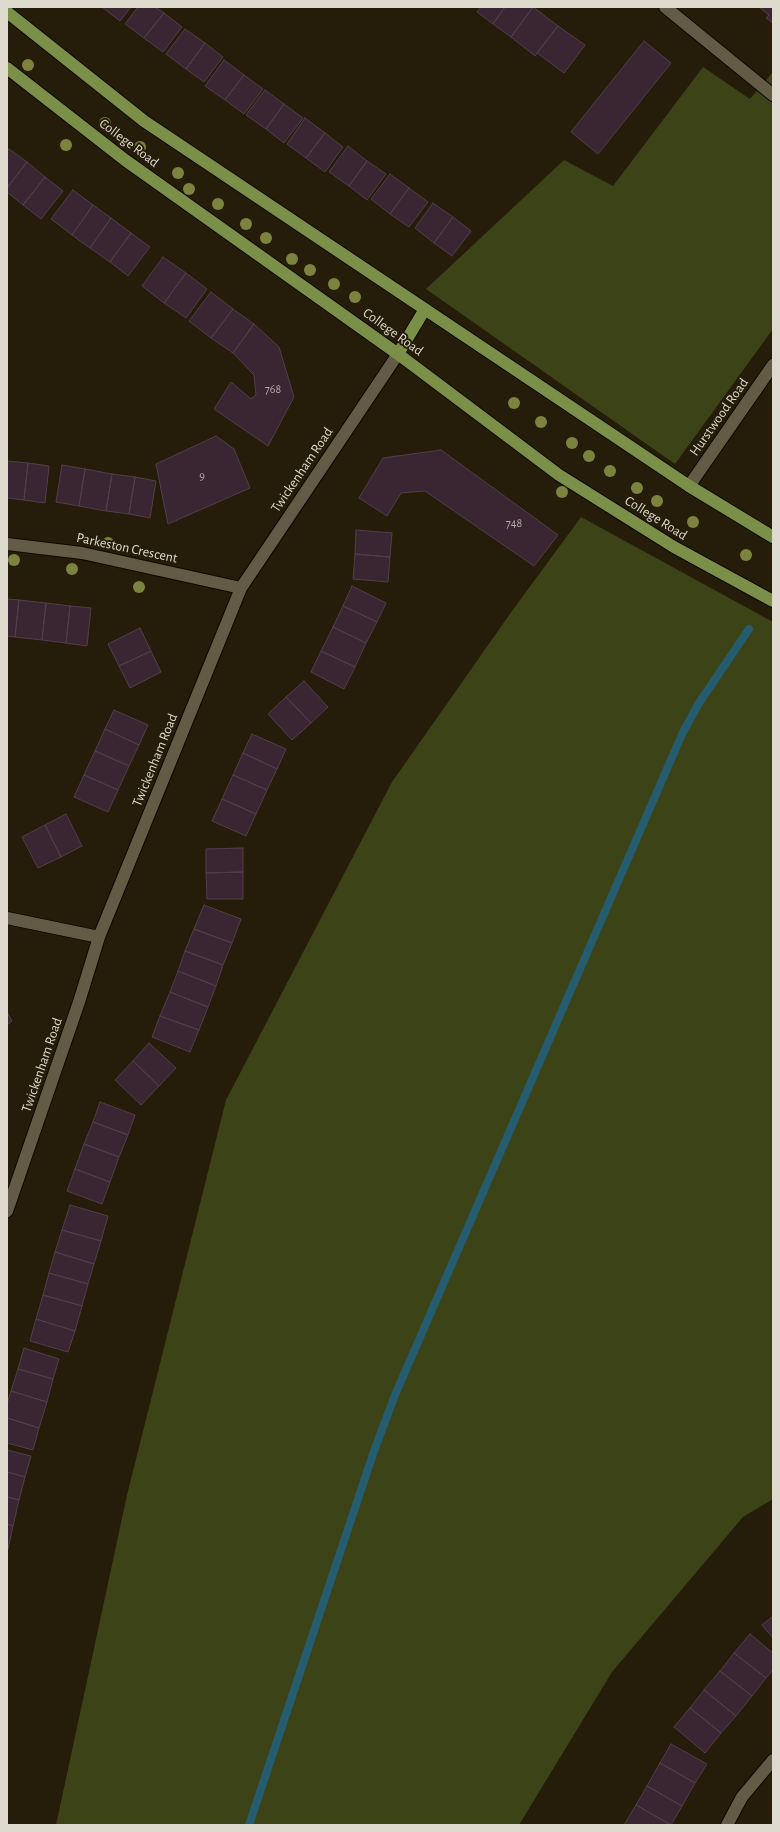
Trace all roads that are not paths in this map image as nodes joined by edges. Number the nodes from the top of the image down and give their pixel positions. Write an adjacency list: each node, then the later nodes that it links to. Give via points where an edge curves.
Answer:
1 (665, 7): 4 (street)
2 (7, 12): 5 (main road, College Road, via 144,121)
3 (7, 68): 6 (main road, College Road, via 125,160)
4 (773, 95)
5 (425, 309): 6 (main road); 8 (main road, College Road)
6 (398, 354): 11 (street, Twickenham Road); 12 (main road, College Road, via 559,475 674,547)
7 (773, 365): 8 (street, Hurstwood Road)
8 (689, 486): 9 (main road, College Road)
9 (773, 537)
10 (7, 544): 11 (street, Parkeston Crescent, via 82,553)
11 (241, 588): 14 (street, Twickenham Road)
12 (773, 601)
13 (7, 918): 14 (street)
14 (99, 937): 15 (street, Twickenham Road)
15 (7, 1211)
16 (773, 1760): 17 (street, via 742,1797)
17 (726, 1825)

